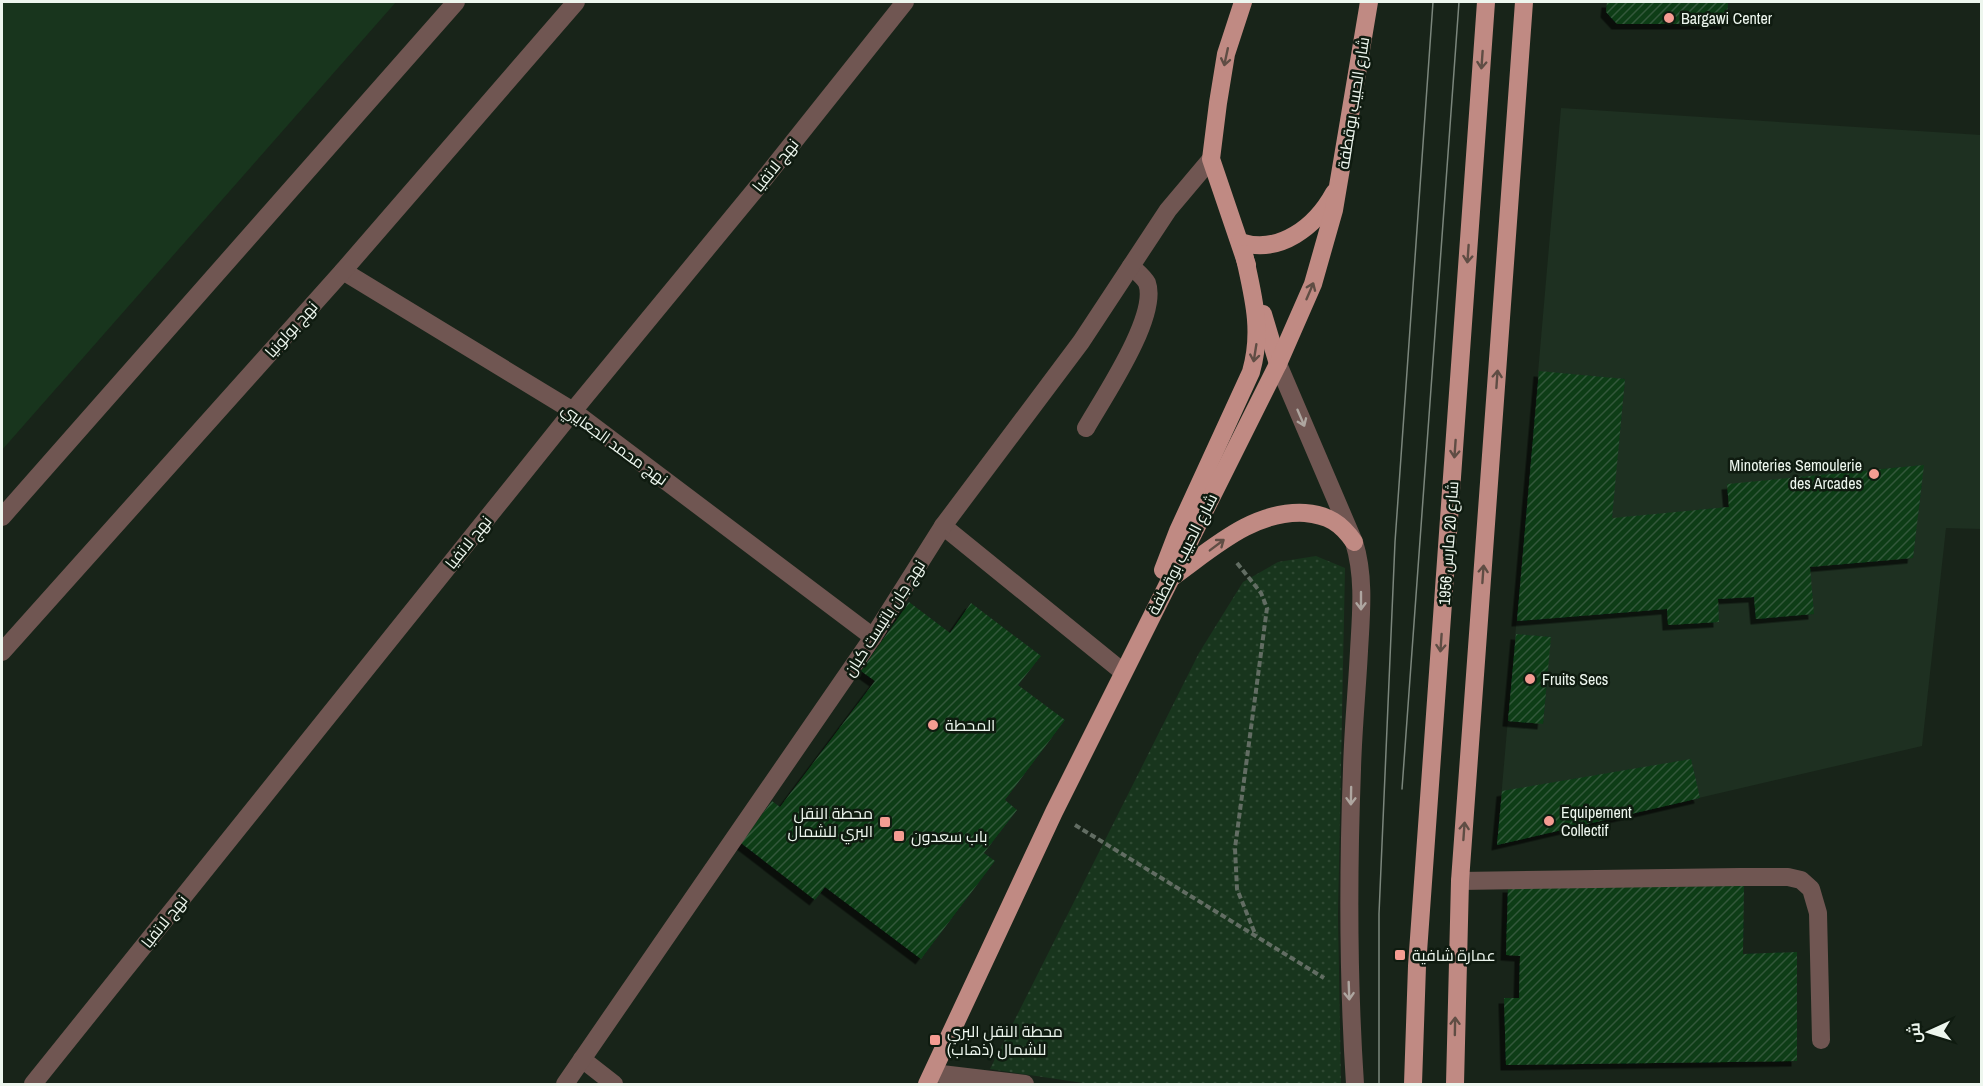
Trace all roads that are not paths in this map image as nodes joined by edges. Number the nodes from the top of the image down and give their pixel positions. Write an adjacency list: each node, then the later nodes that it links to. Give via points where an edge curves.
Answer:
1 (456, 2): 16 (street)
2 (576, 2): 12 (street, نهج بولونيا)
3 (905, 2): 14 (street, نهج لاتفيا)
4 (1243, 2): 8 (main road, one-way to 8, via 1226,54)
5 (1369, 2): 9 (main road, شارع الحبيب بوقطفة)
6 (1486, 2): 33 (main road, شارع 20 مارس 1956, one-way to 33, via 1417,966)
7 (1524, 2): 24 (main road, one-way to 7)
8 (1211, 159): 10 (main road); 11 (street, نهج جان باتيست كبان, via 1168,210)
9 (1343, 164): 10 (main road, via 1334,193 1314,221 1300,232 1272,243); 13 (main road, شارع الحبيب بوقطفة, one-way to 9, via 1324,251)
10 (1242, 248): 13 (main road); 20 (main road, one-way to 20, via 1258,329 1255,358 1168,556)
11 (1131, 266): 15 (street, via 1146,282 1149,298 1142,328); 17 (street, نهج جان باتيست كبان, via 1082,342)
12 (343, 271): 14 (street, نهج محمد الجعايبي); 22 (street, نهج بولونيا)
13 (1278, 364): 18 (street, one-way to 18); 19 (main road, شارع الحبيب بوقطفة)
14 (573, 411): 21 (street, نهج محمد الجعايبي); 28 (street, نهج لاتفيا)
15 (1086, 428)
16 (2, 517)
17 (943, 526): 21 (street, نهج جان باتيست كبان); 23 (street)
18 (1354, 542): 19 (main road, one-way to 18, via 1237,531 1280,514 1319,514 1332,519); 32 (street, one-way to 32, via 1360,570 1361,619 1352,768 1349,992)
19 (1169, 579): 20 (main road, شارع الحبيب بوقطفة)
20 (1150, 618): 23 (main road, شارع الحبيب بوقطفة)
21 (873, 637): 26 (street, نهج جان باتيست كبان)
22 (2, 652)
23 (1123, 672): 27 (main road, شارع الحبيب بوقطفة)
24 (1460, 881): 25 (street, via 1752,877 1801,880 1811,889 1818,913); 34 (main road, one-way to 24)
25 (1821, 1040)
26 (582, 1059): 29 (street, نهج جان باتيست كبان); 30 (street)
27 (930, 1079): 31 (street)
28 (33, 1084)
29 (565, 1084)
30 (614, 1084)
31 (1025, 1084)
32 (1354, 1084)
33 (1413, 1084)
34 (1455, 1084)

